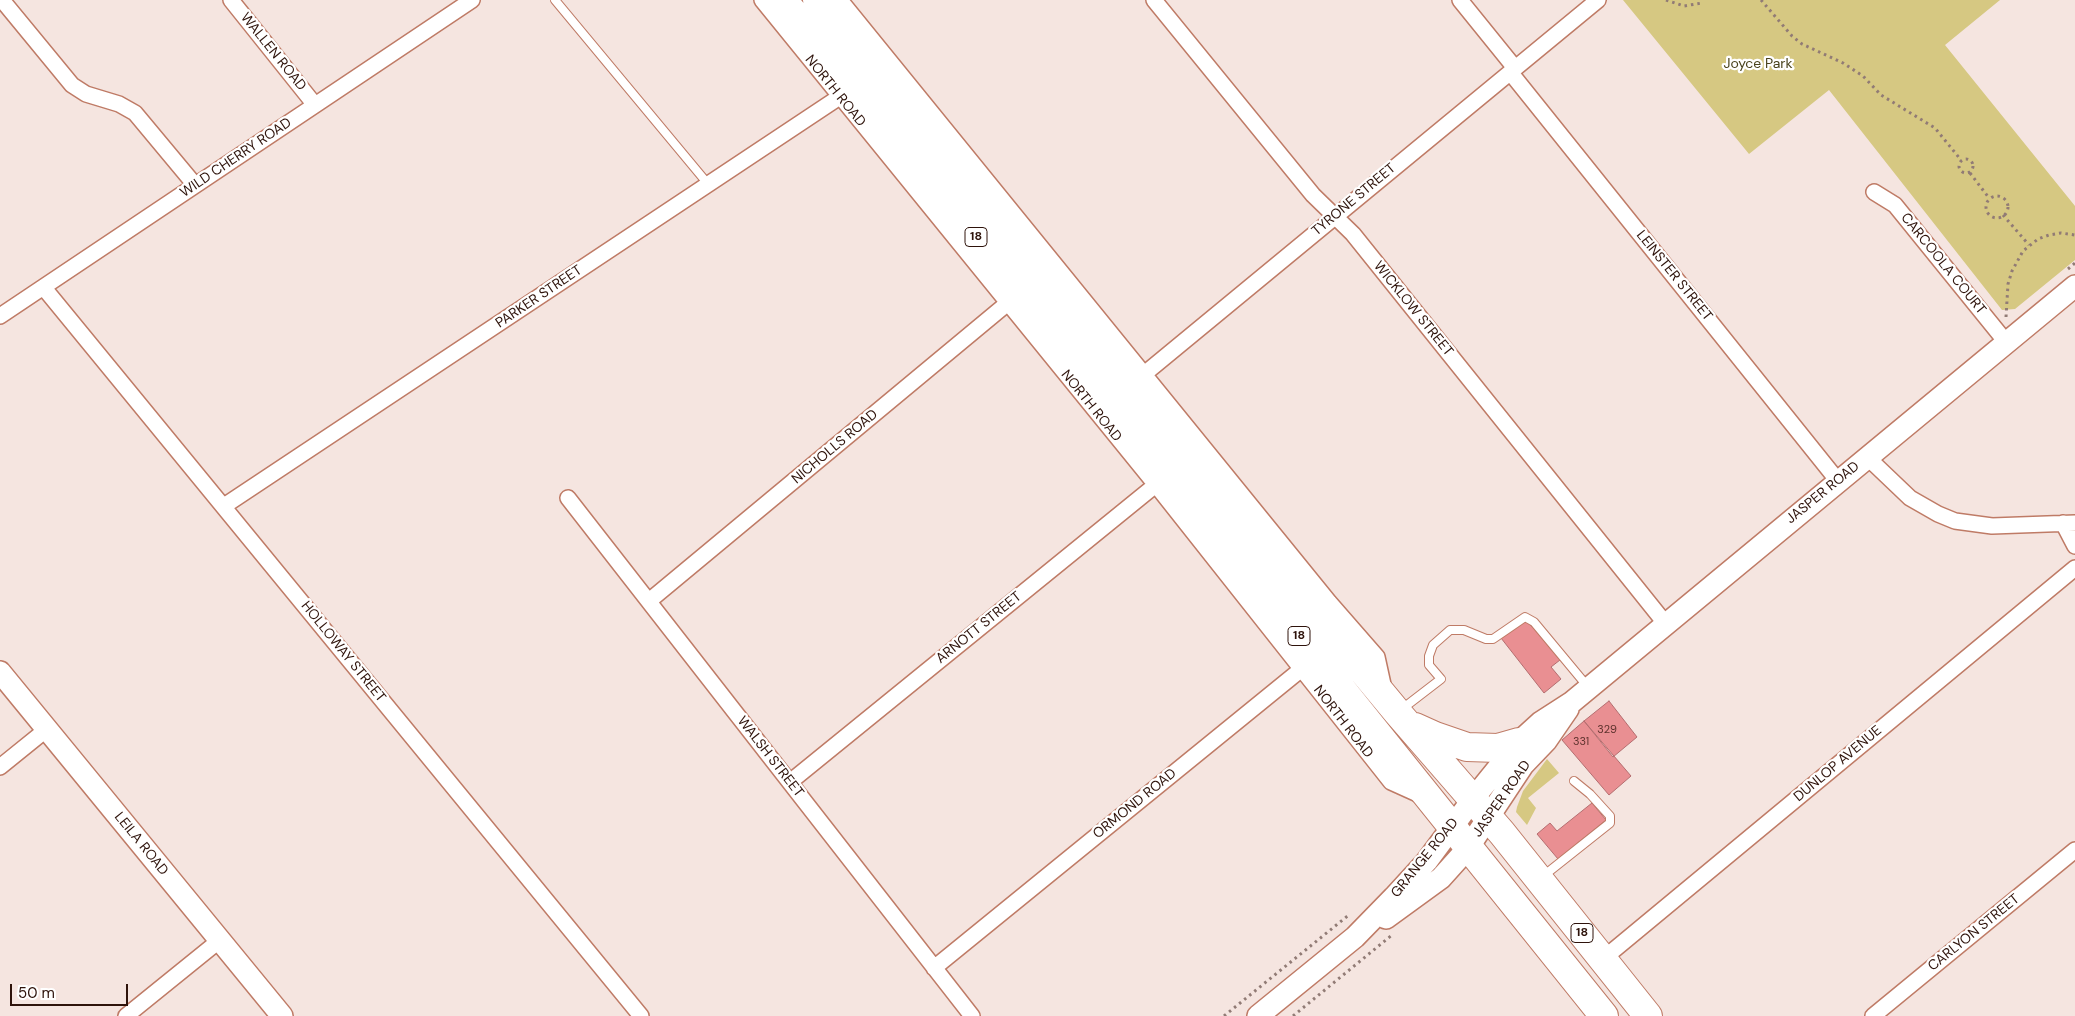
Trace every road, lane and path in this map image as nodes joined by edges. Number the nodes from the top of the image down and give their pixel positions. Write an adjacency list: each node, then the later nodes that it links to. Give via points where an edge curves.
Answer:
1 (2, 0): 22 (street, via 72,85 86,94 119,104 135,113)
2 (230, 0): 18 (street, WALLEN ROAD)
3 (472, 0): 18 (street, WILD CHERRY ROAD)
4 (555, 0): 21 (lane)
5 (762, 0): 17 (street, NORTH ROAD)
6 (783, 0): 17 (highway, NORTH ROAD / 18)
7 (817, 0): 16 (highway, NORTH ROAD / 18)
8 (840, 0): 35 (street, NORTH ROAD)
9 (1154, 0): 25 (street, WICKLOW STREET, via 1313,196)
10 (1460, 0): 15 (street, LEINSTER STREET)
11 (1598, 0): 15 (street, TYRONE STREET)
12 (1666, 0): 14 (path, via 1684,6)
13 (1761, 0): 19 (path, via 1802,44 1864,76 1881,96 1935,128)
14 (1702, 3)
15 (1512, 70): 25 (street, TYRONE STREET); 38 (street, LEINSTER STREET)
16 (875, 71): 17 (street, PARKER STREET); 35 (highway, NORTH ROAD / 18)
17 (846, 92): 21 (street, PARKER STREET); 31 (highway, NORTH ROAD / 18)
18 (316, 105): 22 (street, WILD CHERRY ROAD)
19 (1961, 160): 20 (path, via 1959,169 1965,174); 20 (path, via 1972,162)
20 (1970, 172): 24 (path)
21 (708, 184): 40 (street, PARKER STREET)
22 (195, 185): 30 (street, WILD CHERRY ROAD)
23 (1874, 192): 34 (street, CARCOOLA COURT, via 1895,205)
24 (1989, 198): 26 (path, via 1986,208 1989,215 1996,218); 26 (path, via 2000,196 2006,200)
25 (1334, 216): 35 (street, TYRONE STREET); 45 (street, WICKLOW STREET, via 1352,234)
26 (2004, 216): 28 (path)
27 (2075, 235): 28 (path, via 2049,235)
28 (2029, 245): 33 (path, via 2012,271)
29 (2075, 286): 34 (main road, JASPER ROAD)
30 (44, 288): 32 (street, WILD CHERRY ROAD); 40 (street, HOLLOWAY STREET)
31 (1014, 298): 35 (highway, NORTH ROAD / 18); 37 (street, NORTH ROAD); 44 (street, NICHOLLS ROAD)
32 (2, 310)
33 (2006, 319)
34 (2006, 342): 36 (main road, JASPER ROAD)
35 (1128, 387): 37 (highway, NORTH ROAD / 18); 46 (highway, NORTH ROAD / 18); 51 (street, NORTH ROAD, via 1377,657)
36 (1867, 457): 38 (main road, JASPER ROAD); 41 (street, via 1910,498 1955,521 1992,526)
37 (1162, 480): 47 (highway, NORTH ROAD / 18); 56 (street, ARNOTT STREET)
38 (1838, 481): 45 (main road, JASPER ROAD)
39 (568, 498): 44 (street, WALSH STREET)
40 (224, 506): 69 (street, HOLLOWAY STREET)
41 (2069, 523): 42 (street)
42 (2075, 546)
43 (2074, 567): 65 (street, DUNLOP AVENUE)
44 (649, 601): 56 (street, WALSH STREET)
45 (1665, 623): 49 (main road, JASPER ROAD)
46 (1336, 639): 47 (street, ORMOND ROAD); 51 (highway, NORTH ROAD / 18)
47 (1309, 663): 58 (highway, NORTH ROAD / 18); 66 (street, ORMOND ROAD)
48 (0, 672): 52 (main road, LEILA ROAD)
49 (1588, 687): 50 (main road, JASPER ROAD); 51 (lane, via 1534,622 1526,617 1493,639 1457,628 1450,630 1433,645 1429,656 1429,665 1441,679)
50 (1572, 702): 53 (main road, JASPER ROAD, via 1541,722); 57 (main road, JASPER ROAD, via 1546,741)
51 (1398, 713): 53 (highway, via 1435,736 1467,747 1498,748); 57 (highway, NORTH ROAD / 18)
52 (47, 729): 54 (street); 64 (main road, LEILA ROAD)
53 (1519, 742): 57 (main road, JASPER ROAD)
54 (0, 767)
55 (1574, 781): 60 (lane, via 1610,816 1610,823)
56 (790, 782): 66 (street, WALSH STREET)
57 (1481, 808): 58 (main road, GRANGE ROAD); 60 (highway, NORTH ROAD / 18)
58 (1460, 838): 62 (highway, NORTH ROAD / 18); 72 (main road, GRANGE ROAD, via 1427,861 1355,937)
59 (2075, 850): 76 (street, CARLYON STREET)
60 (1544, 886): 62 (highway); 65 (highway, NORTH ROAD / 18)
61 (1354, 910): 71 (path)
62 (1523, 916): 74 (highway, NORTH ROAD / 18)
63 (1399, 929): 73 (path)
64 (220, 940): 67 (street); 68 (main road, LEILA ROAD)
65 (1603, 959): 75 (highway, NORTH ROAD / 18)
66 (934, 968): 70 (street, WALSH STREET)
67 (126, 1016)
68 (282, 1016)
69 (641, 1016)
70 (972, 1016)
71 (1224, 1016)
72 (1258, 1016)
73 (1294, 1016)
74 (1604, 1016)
75 (1648, 1016)
76 (1873, 1016)

